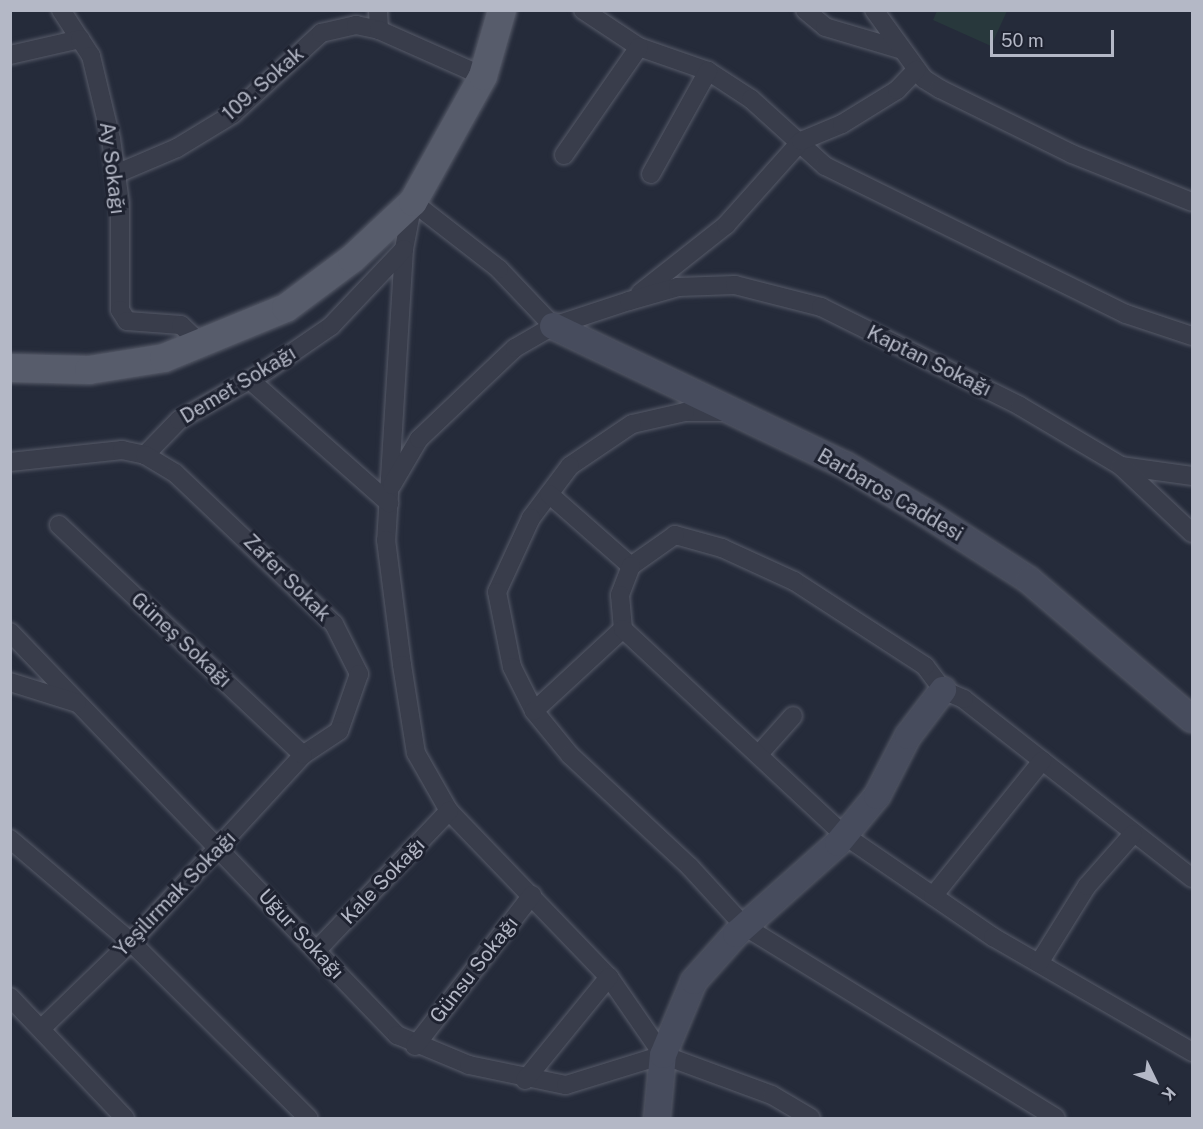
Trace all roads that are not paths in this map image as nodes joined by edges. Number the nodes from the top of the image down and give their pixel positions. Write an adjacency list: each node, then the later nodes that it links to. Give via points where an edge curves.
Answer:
1 (61, 10): 8 (street, Ay Sokağı)
2 (378, 10): 7 (street)
3 (502, 10): 14 (main road)
4 (583, 10): 9 (street)
5 (805, 10): 10 (street, via 825,27)
6 (874, 10): 10 (street)
7 (379, 30): 14 (street, 109. Sokak); 17 (street, 109. Sokak, via 356,25 321,33 233,114 177,148)
8 (80, 39): 11 (street); 17 (street, Ay Sokağı, via 91,56)
9 (639, 47): 13 (street); 16 (street)
10 (899, 49): 12 (street)
11 (10, 55)
12 (916, 70): 15 (street, via 879,101); 20 (street, via 924,80 993,116)
13 (708, 71): 15 (street); 18 (street)
14 (483, 76): 19 (main road)
15 (801, 141): 22 (street, via 726,225); 24 (street, via 825,166 993,252 1126,314)
16 (564, 154)
17 (116, 174): 25 (street, Ay Sokağı, via 120,310 127,321 181,325)
18 (651, 174)
19 (412, 202): 21 (street); 23 (street, via 499,268); 25 (main road, via 352,259 286,309)
20 (1192, 202)
21 (405, 249): 27 (street, Demet Sokağı, via 332,326); 34 (street)
22 (629, 301): 23 (street, Kaptan Sokağı); 31 (street, Kaptan Sokağı, via 678,287 735,285 821,307 1020,406)
23 (553, 326): 28 (street, Barbaros Caddesi); 34 (street, Kaptan Sokağı, via 515,348 419,439)
24 (1192, 336)
25 (203, 346): 26 (main road, via 89,370)
26 (10, 368)
27 (250, 380): 29 (street, Demet Sokağı, via 179,420); 34 (street)
28 (733, 411): 33 (street, via 685,412 632,424 570,466); 45 (street, Barbaros Caddesi, via 844,465 1029,580)
29 (145, 455): 30 (street, via 122,450); 47 (street, Zafer Sokak, via 175,473 231,522 334,624 359,674 352,706 339,731)
30 (10, 462)
31 (1121, 466): 32 (street); 36 (street, Kaptan Sokağı)
32 (1192, 476)
33 (549, 494): 37 (street); 43 (street, via 531,518 497,592 512,667)
34 (389, 496): 49 (street, via 386,540 416,753)
35 (59, 525): 47 (street, Güneş Sokağı)
36 (1192, 533)
37 (631, 566): 38 (street, via 620,595); 41 (street, via 675,535 722,548 794,581 867,626 925,666)
38 (624, 629): 43 (street); 46 (street)
39 (10, 632): 42 (street, Uğur Sokağı)
40 (10, 682): 42 (street)
41 (943, 690): 48 (street, via 964,699); 51 (street, via 908,736 877,796)
42 (81, 705): 53 (street, Uğur Sokağı)
43 (534, 711): 57 (street, via 570,755 690,867)
44 (794, 717): 46 (street)
45 (1192, 719)
46 (759, 754): 51 (street)
47 (303, 755): 53 (street, Yeşilırmak Sokağı)
48 (1042, 761): 50 (street); 56 (street)
49 (449, 811): 55 (street); 59 (street, Kale Sokağı)
50 (1133, 834): 54 (street); 60 (street, via 1087,886)
51 (844, 835): 56 (street); 57 (street)
52 (10, 839): 58 (street)
53 (220, 848): 58 (street, Yeşilırmak Sokağı); 59 (street, Uğur Sokağı)
54 (1192, 878)
55 (532, 895): 61 (street); 64 (street, Günsu Sokağı)
56 (933, 896): 60 (street)
57 (744, 926): 66 (street, via 694,981); 72 (street)
58 (131, 942): 63 (street, Yeşilırmak Sokağı); 69 (street)
59 (317, 950): 64 (street, Uğur Sokağı, via 397,1035)
60 (1039, 963): 65 (street)
61 (609, 978): 66 (street); 67 (street)
62 (10, 997): 63 (street)
63 (42, 1028): 68 (street)
64 (415, 1046): 67 (street, Uğur Sokağı)
65 (1192, 1052)
66 (663, 1055): 67 (street, Uğur Sokağı, via 566,1085); 70 (street); 71 (street, via 772,1095)
67 (525, 1080)
68 (124, 1119)
69 (308, 1119)
70 (657, 1119)
71 (812, 1119)
72 (1056, 1119)

